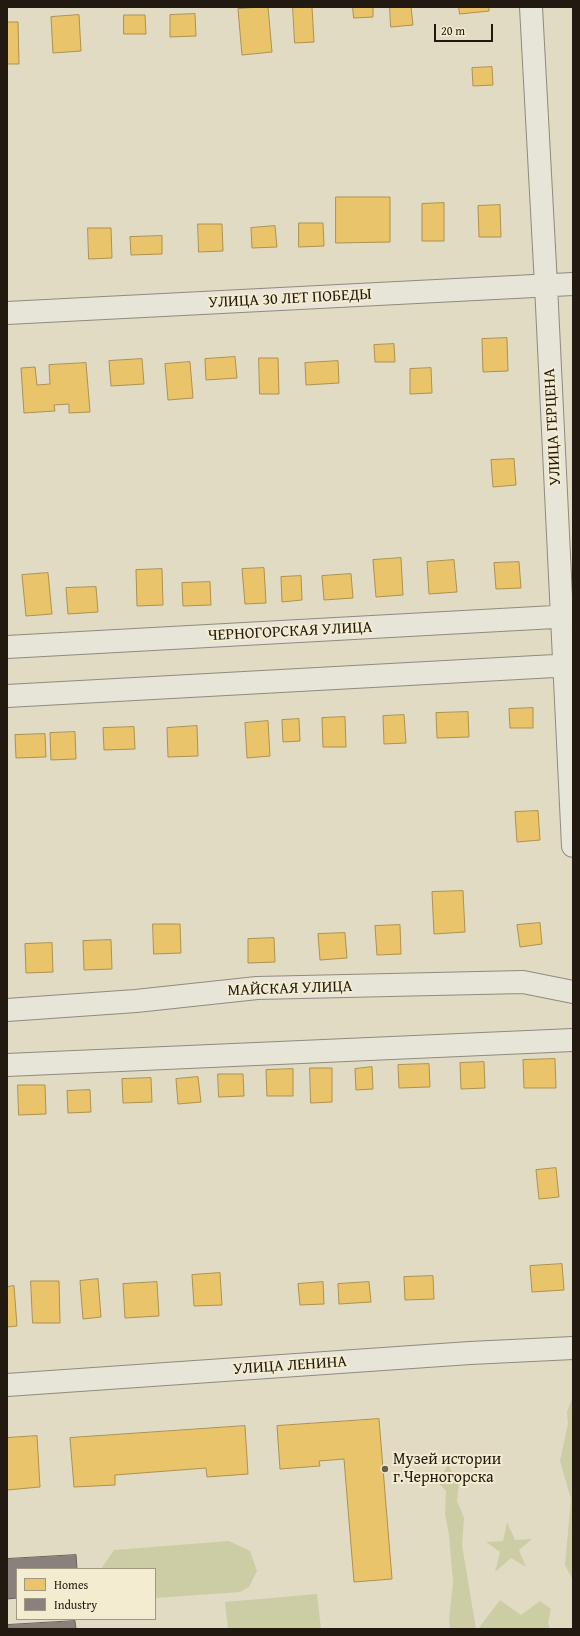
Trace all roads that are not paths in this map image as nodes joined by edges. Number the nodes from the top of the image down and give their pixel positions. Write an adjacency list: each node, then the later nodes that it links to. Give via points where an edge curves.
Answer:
1 (531, 7): 3 (street, УЛИЦА ГЕРЦЕНА)
2 (573, 284): 3 (street, УЛИЦА 30 ЛЕТ ПОБЕДЫ)
3 (546, 285): 4 (street, УЛИЦА 30 ЛЕТ ПОБЕДЫ); 5 (street, УЛИЦА ГЕРЦЕНА)
4 (7, 313)
5 (568, 616): 6 (street, ЧЕРНОГОРСКАЯ УЛИЦА); 7 (street, УЛИЦА ГЕРЦЕНА)
6 (7, 648)
7 (568, 665): 8 (street); 9 (street, УЛИЦА ГЕРЦЕНА)
8 (7, 696)
9 (573, 846)
10 (573, 992): 11 (street, МАЙСКАЯ УЛИЦА, via 523,982 258,988 136,1001)
11 (7, 1010)
12 (573, 1040): 13 (street)
13 (7, 1065)
14 (573, 1348): 15 (street, УЛИЦА ЛЕНИНА)
15 (7, 1385)

